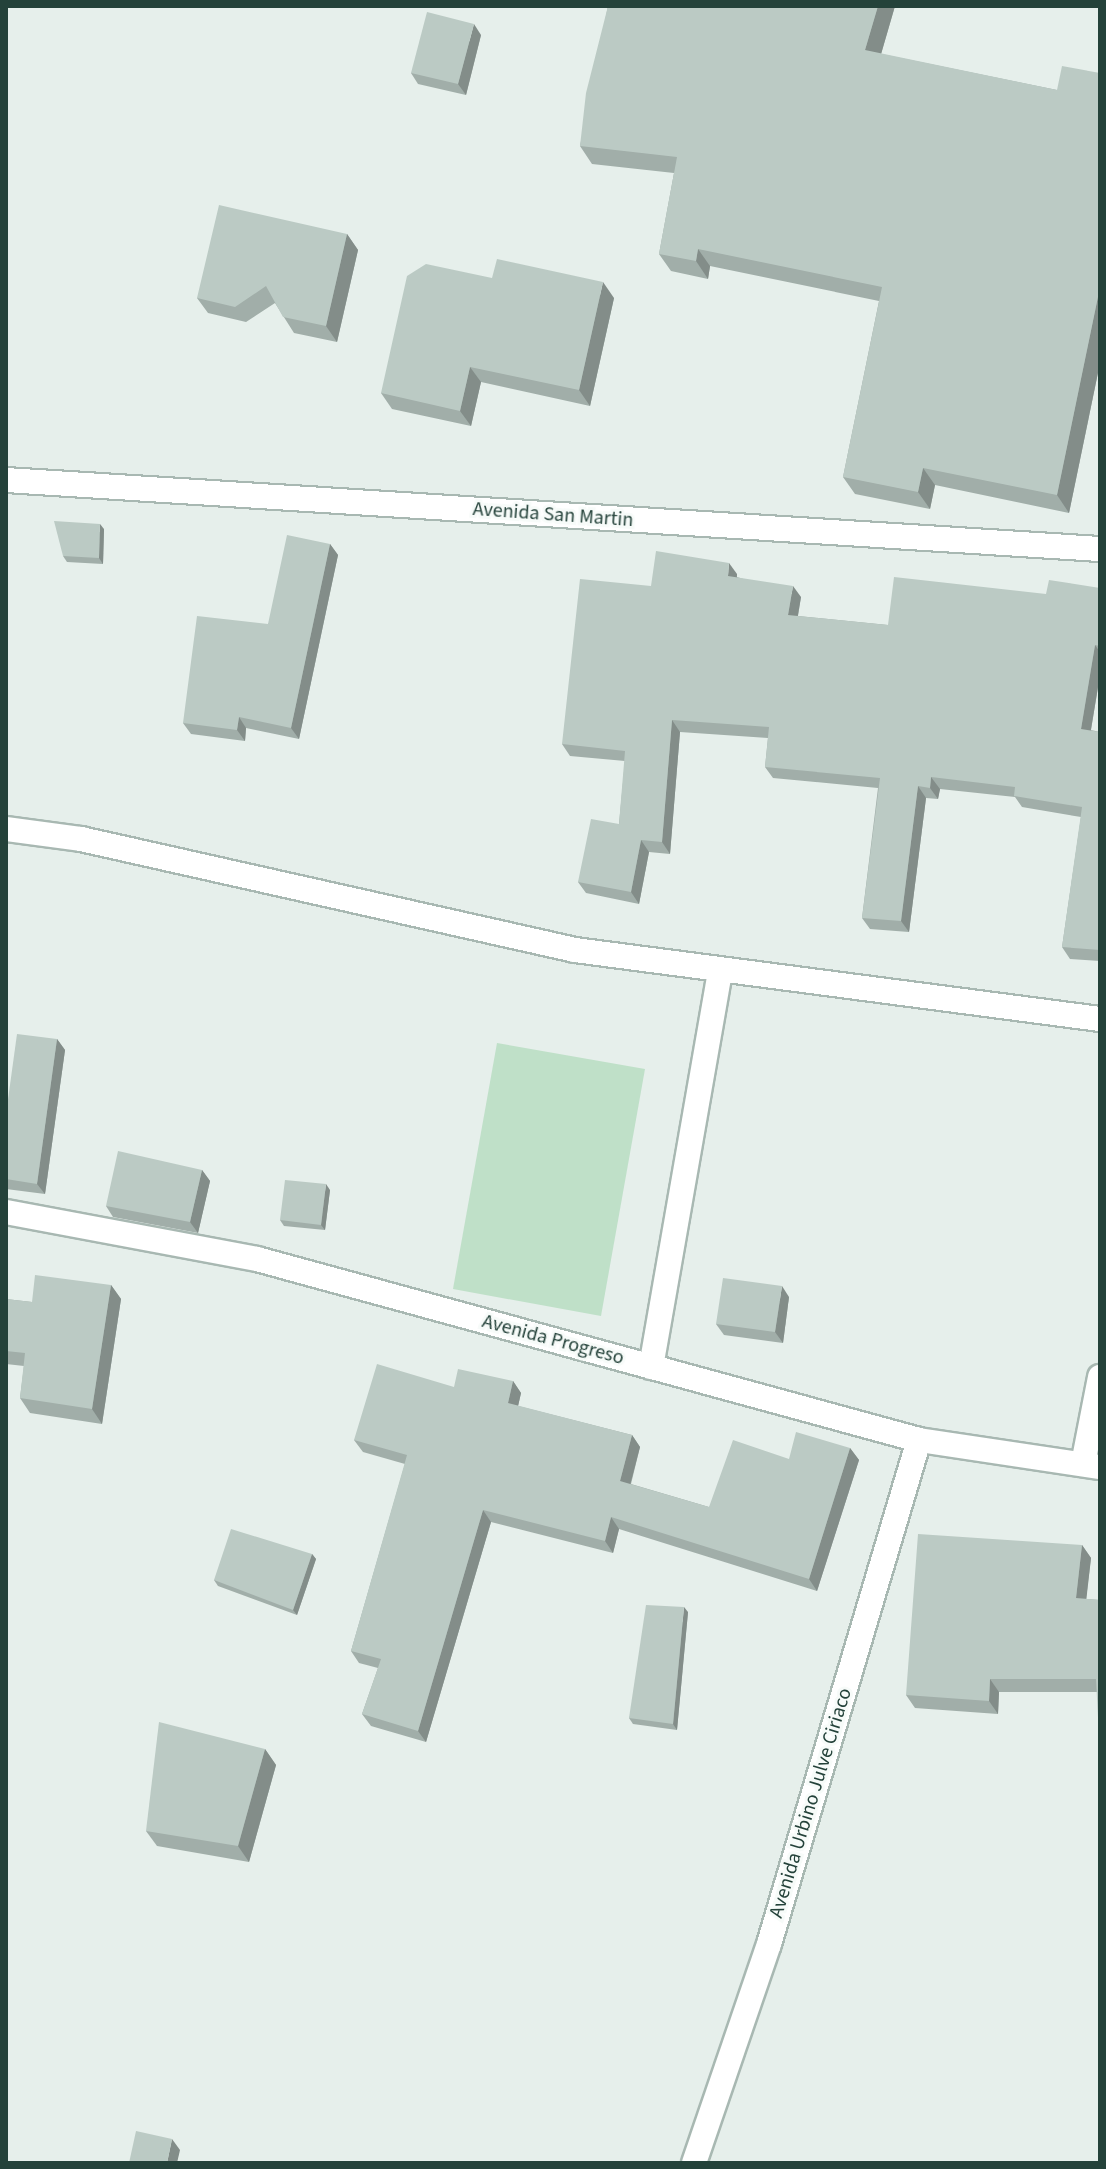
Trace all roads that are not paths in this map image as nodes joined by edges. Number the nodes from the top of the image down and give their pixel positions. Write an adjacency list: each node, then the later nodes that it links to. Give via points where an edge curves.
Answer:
1 (6, 480): 2 (street, Avenida San Martin)
2 (1100, 549)
3 (6, 829): 4 (street, via 81,839 575,950)
4 (720, 970): 5 (street); 7 (street)
5 (1100, 1019)
6 (6, 1212): 7 (street, Avenida Progreso, via 257,1259)
7 (651, 1367): 9 (street, Avenida Progreso)
8 (1100, 1377): 10 (street)
9 (919, 1440): 10 (street, Avenida Progreso); 11 (street, Avenida Urbino Julve Ciriaco, via 769,1944)
10 (1091, 1465)
11 (694, 2163)

